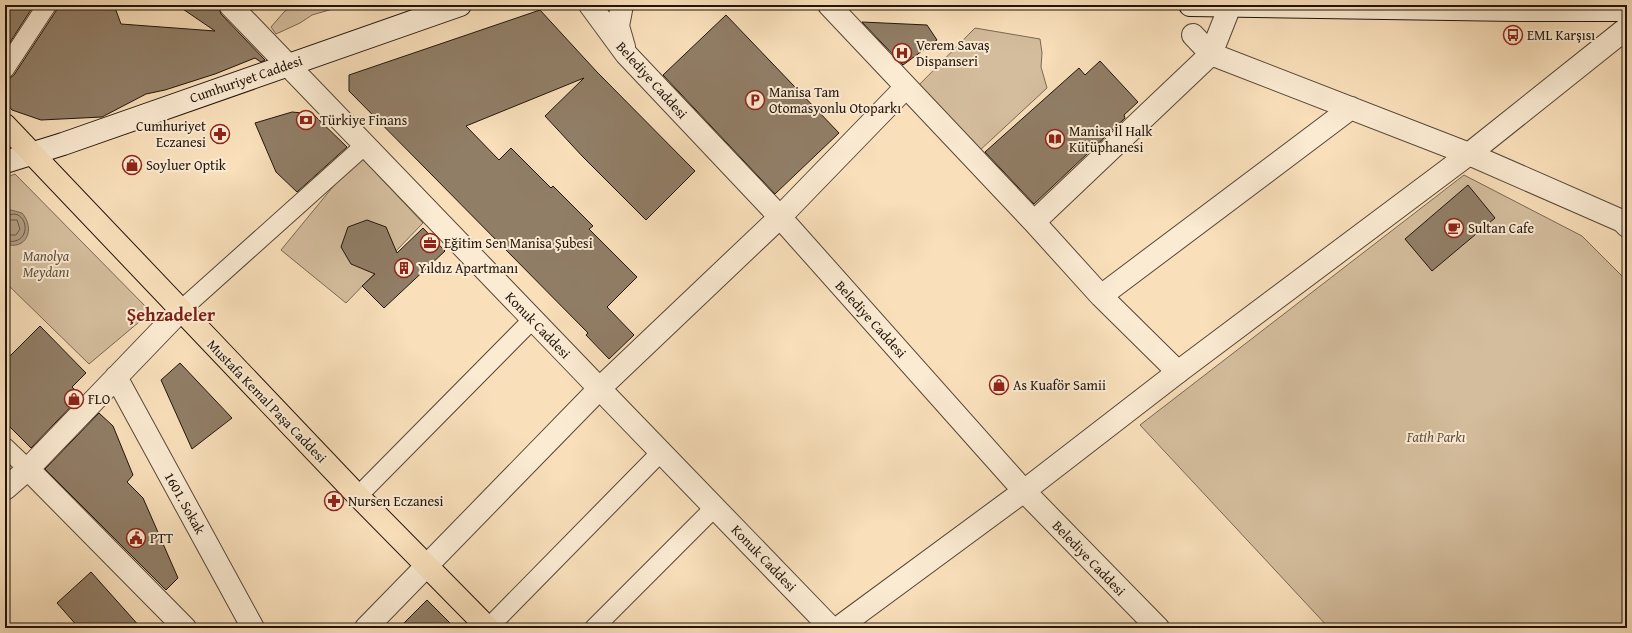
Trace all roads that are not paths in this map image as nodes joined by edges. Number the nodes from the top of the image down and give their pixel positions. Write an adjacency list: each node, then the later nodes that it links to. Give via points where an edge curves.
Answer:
1 (47, 5): 15 (street)
2 (230, 5): 14 (street, Konuk Caddesi)
3 (460, 5): 14 (street, Cumhuriyet Caddesi)
4 (590, 5): 12 (street, Belediye Caddesi)
5 (622, 5): 12 (street, via 618,26)
6 (829, 5): 16 (street)
7 (1190, 5): 8 (street)
8 (1230, 6): 9 (street); 13 (street)
9 (1627, 10)
10 (1627, 28): 21 (street)
11 (1193, 35): 13 (street)
12 (626, 54): 23 (street, Belediye Caddesi)
13 (1211, 54): 17 (street); 25 (street)
14 (287, 65): 19 (street, Konuk Caddesi); 20 (street, Cumhuriyet Caddesi)
15 (5, 68)
16 (906, 87): 23 (street); 25 (street)
17 (1351, 108): 21 (street); 26 (street)
18 (5, 125): 20 (main road, Mustafa Kemal Paşa Caddesi)
19 (364, 146): 27 (street); 28 (street, Konuk Caddesi)
20 (33, 154): 22 (street, Cumhuriyet Caddesi); 27 (main road, Mustafa Kemal Paşa Caddesi)
21 (1469, 154): 24 (street); 29 (street)
22 (5, 162)
23 (780, 216): 31 (street); 36 (street, Belediye Caddesi)
24 (1625, 221)
25 (1034, 222): 26 (street)
26 (1101, 296): 29 (street)
27 (181, 310): 30 (street); 37 (main road, Mustafa Kemal Paşa Caddesi)
28 (533, 319): 31 (street, Konuk Caddesi); 37 (street)
29 (1178, 372): 36 (street)
30 (116, 377): 34 (street); 41 (street, 1601. Sokak)
31 (600, 388): 33 (street, Konuk Caddesi); 39 (street)
32 (5, 447): 34 (street)
33 (661, 452): 38 (street, Konuk Caddesi); 43 (street)
34 (28, 468): 35 (street); 40 (street)
35 (5, 489)
36 (1024, 491): 46 (street); 47 (street, Belediye Caddesi)
37 (358, 496): 39 (main road, Mustafa Kemal Paşa Caddesi)
38 (714, 507): 44 (street); 45 (street, Konuk Caddesi)
39 (428, 566): 42 (street); 43 (main road, Mustafa Kemal Paşa Caddesi)
40 (185, 628)
41 (254, 628)
42 (366, 628)
43 (488, 628)
44 (594, 628)
45 (831, 628)
46 (838, 628)
47 (1158, 628)

